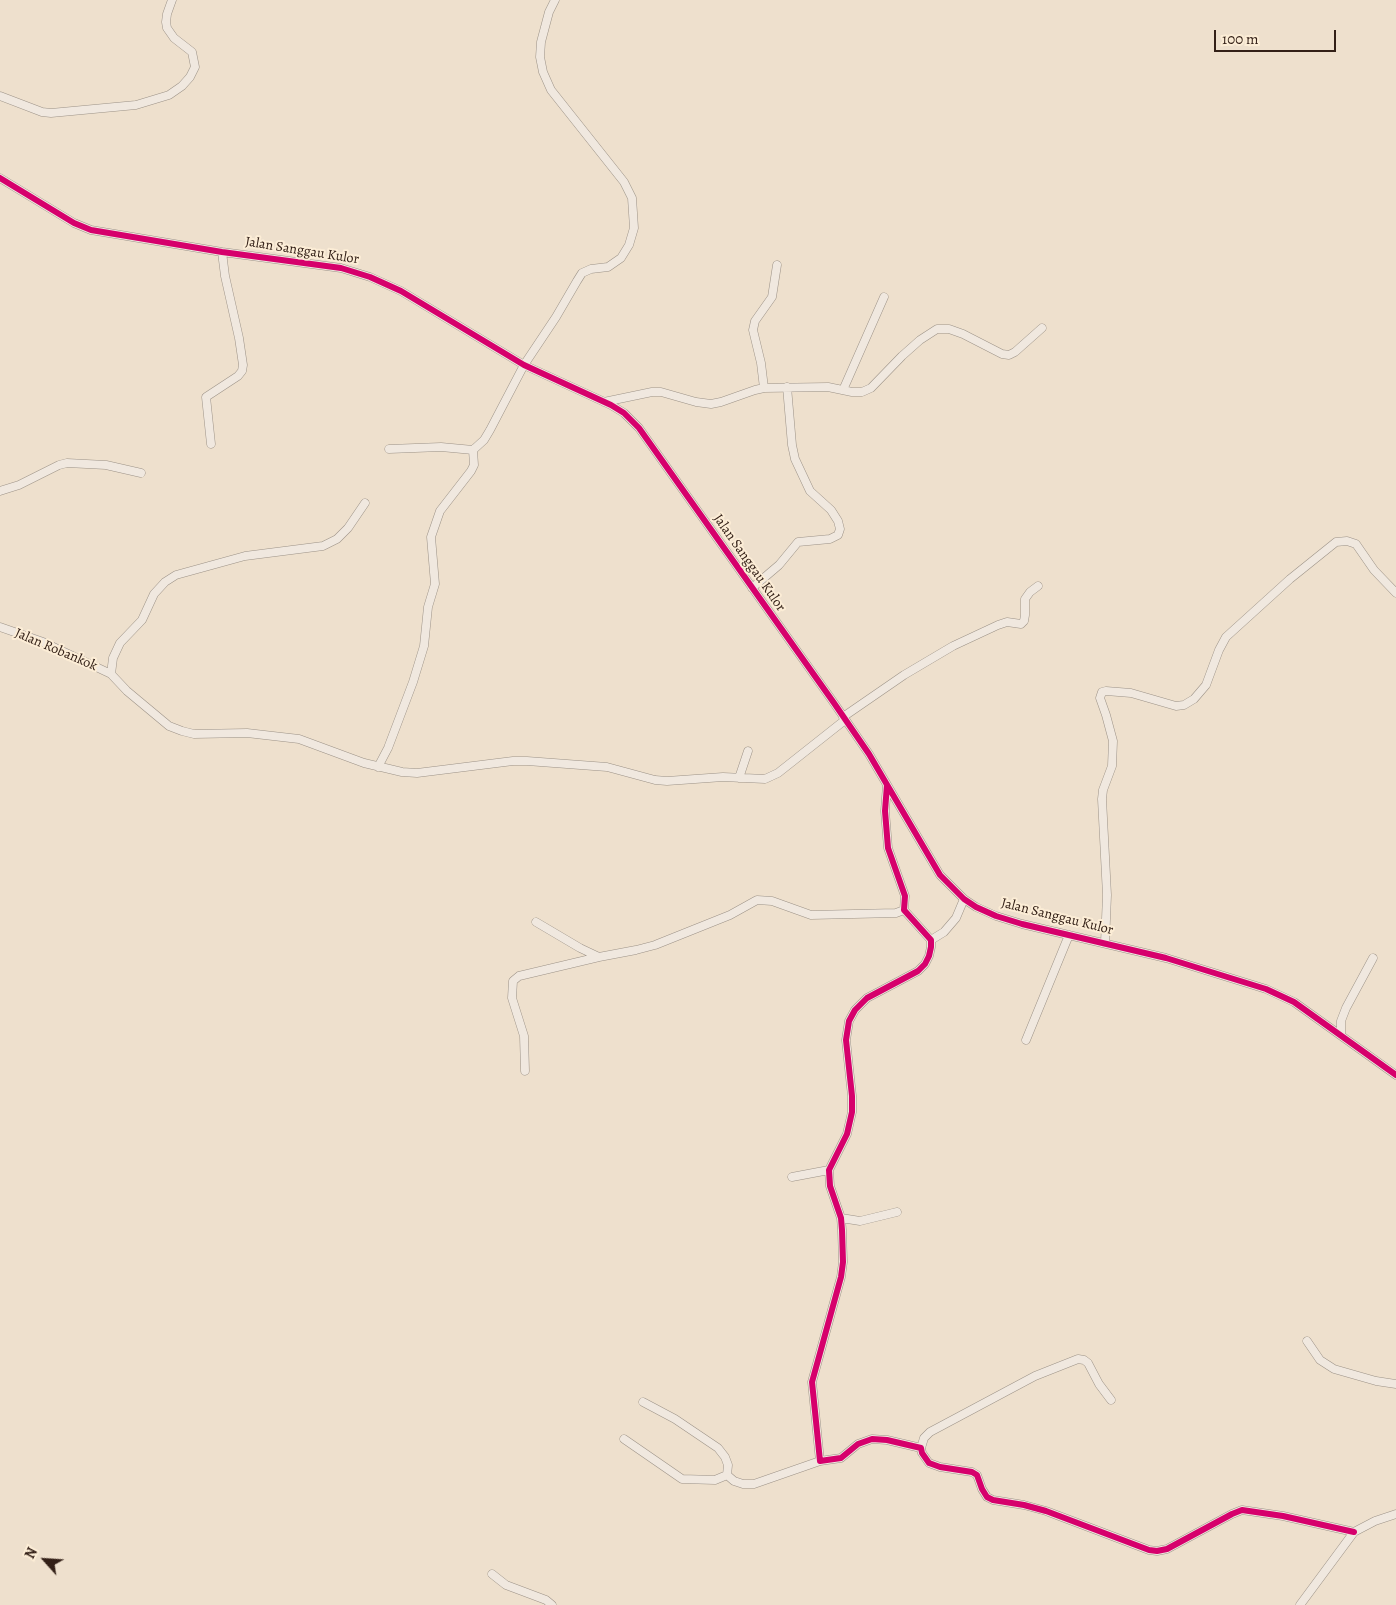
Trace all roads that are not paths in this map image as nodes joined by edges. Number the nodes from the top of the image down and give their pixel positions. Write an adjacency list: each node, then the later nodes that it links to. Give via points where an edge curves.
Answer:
1 (172, 0): 3 (street, via 167,28 192,52 195,67 182,86 169,95 136,105 51,113)
2 (555, 0): 9 (street, via 541,42 543,72 551,90 624,182 632,198 634,228 621,258 608,267 582,273)
3 (0, 96)
4 (0, 178): 5 (street, Jalan Sanggau Kulor, via 91,230)
5 (222, 252): 9 (street, Jalan Sanggau Kulor, via 341,268 370,276 401,291); 14 (street, via 243,365 238,376 206,397)
6 (777, 265): 11 (street, via 772,297 753,330)
7 (884, 297): 12 (street)
8 (1042, 328): 12 (street, via 1009,354 1002,354 949,329 937,329 902,356 871,388 862,392)
9 (524, 365): 13 (street, Jalan Sanggau Kulor); 16 (street, via 484,440)
10 (787, 387): 11 (street); 12 (street); 21 (street, via 795,459 810,491 831,510 840,529 838,535 830,538 798,542 780,565)
11 (764, 388): 13 (street, via 711,404 661,392)
12 (843, 390)
13 (604, 402): 21 (street, Jalan Sanggau Kulor, via 624,413 639,428)
14 (211, 444)
15 (389, 449): 16 (street, via 441,447)
16 (473, 450): 27 (street, via 471,471 446,502 434,528 431,544 435,584 428,607 424,646 388,748)
17 (142, 473): 18 (street, via 67,463)
18 (0, 491)
19 (366, 503): 24 (street, via 348,528 323,546 245,556 176,575 165,582 154,594 142,620 120,643 113,658)
20 (1038, 586): 25 (street, via 1025,599 1025,615 1021,624 1007,622 953,646 904,675)
21 (752, 588): 25 (street, Jalan Sanggau Kulor)
22 (1396, 592): 35 (street, via 1374,570 1356,544 1336,542 1226,637 1206,685 1194,699 1176,706 1131,693 1102,692 1100,698 1113,741 1112,766 1102,799 1107,895)
23 (0, 627): 24 (street, Jalan Robankok, via 43,642)
24 (111, 674): 27 (street, via 169,726 182,732 299,739)
25 (844, 719): 28 (street, via 773,776); 29 (street, Jalan Sanggau Kulor)
26 (748, 751): 28 (street)
27 (378, 767): 28 (street, via 417,773 527,761 607,767 667,781)
28 (739, 778)
29 (887, 785): 30 (street, Jalan Sanggau Kulor, via 940,875); 31 (street, via 888,848 905,896)
30 (964, 899): 33 (street, Jalan Sanggau Kulor, via 996,916); 34 (street, via 956,918 944,932)
31 (904, 910): 34 (street); 36 (street, via 896,913 811,915 772,901 757,900 730,916 669,940)
32 (536, 922): 36 (street)
33 (1069, 935): 35 (street, Jalan Sanggau Kulor); 39 (street)
34 (931, 940): 42 (street, via 930,956 925,964 867,998 855,1010 850,1021 846,1040 852,1112 847,1134)
35 (1105, 943): 38 (street, Jalan Sanggau Kulor, via 1266,989 1294,1002)
36 (599, 957): 40 (street, via 513,980 512,998 524,1036)
37 (1373, 958): 38 (street, via 1346,1008 1341,1021)
38 (1341, 1035): 41 (street, Jalan Sanggau Kulor)
39 (1026, 1040)
40 (525, 1071)
41 (1396, 1075)
42 (829, 1170): 43 (street); 45 (street, via 830,1186)
43 (792, 1177)
44 (897, 1212): 45 (street, via 860,1221)
45 (841, 1218): 52 (street, via 841,1277 812,1382)
46 (1307, 1340): 47 (street, via 1320,1360 1334,1369)
47 (1396, 1384)
48 (1111, 1400): 51 (street, via 1088,1363 1078,1360 1036,1376 937,1428 924,1438)
49 (643, 1402): 53 (street, via 718,1448 728,1465)
50 (624, 1439): 53 (street, via 682,1479 716,1480)
51 (921, 1448): 52 (street, via 872,1439 858,1444 841,1458); 55 (street, via 925,1458 935,1465 977,1475 987,1497 993,1500 1046,1511 1150,1550 1167,1550 1242,1510)
52 (820, 1461): 53 (street, via 754,1484 734,1481)
53 (727, 1475)
54 (1396, 1514): 55 (street)
55 (1354, 1532): 58 (street)
56 (492, 1574): 57 (street, via 506,1585)
57 (552, 1605)
58 (1300, 1605)

